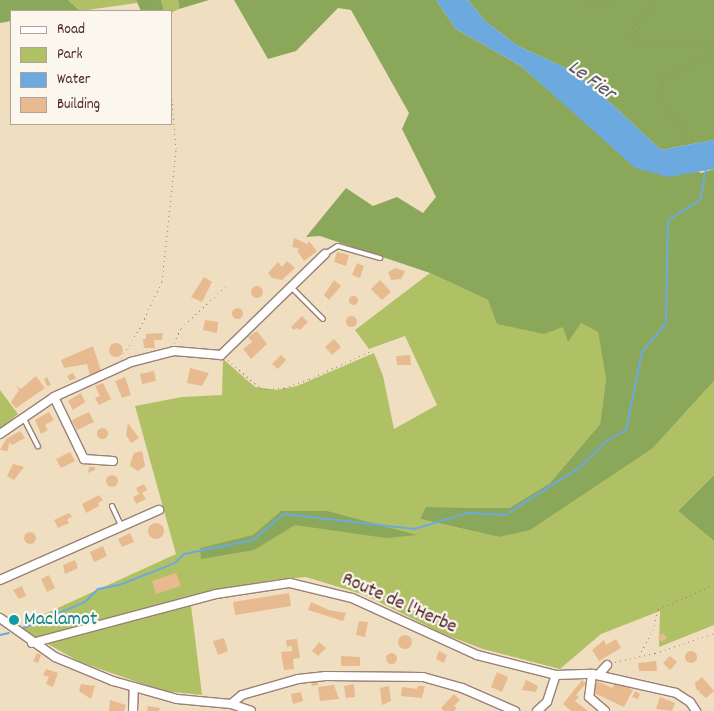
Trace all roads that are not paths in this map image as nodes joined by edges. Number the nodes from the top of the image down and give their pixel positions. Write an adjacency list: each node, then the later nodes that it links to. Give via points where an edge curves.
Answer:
1 (324, 254): 2 (lane, via 338,246); 3 (street)
2 (380, 258)
3 (291, 287): 4 (lane); 5 (street, via 221,355 174,351 116,368)
4 (323, 319)
5 (54, 397): 6 (street); 9 (street, via 84,459)
6 (22, 416): 7 (street); 8 (lane)
7 (0, 434)
8 (38, 446)
9 (114, 461)
10 (112, 506): 12 (lane)
11 (159, 510): 12 (street)
12 (122, 527): 13 (street)
13 (0, 580)
14 (0, 618): 15 (street)
15 (32, 643): 18 (street, Route de l'Herbe, via 216,594 290,583 352,598 477,655); 19 (street, via 55,657)
16 (607, 665): 17 (street)
17 (596, 674): 18 (street, Route de l'Herbe); 25 (street, via 589,697); 26 (street, Route de l'Herbe, via 676,693 690,702)
18 (556, 675): 24 (street, via 547,702)
19 (134, 688): 20 (street, via 177,699); 21 (street)
20 (231, 704): 22 (street); 23 (street, via 242,695 298,679 326,676 423,677 462,688)
21 (133, 711)
22 (251, 711)
23 (515, 711)
24 (536, 711)
25 (604, 711)
26 (696, 711)

